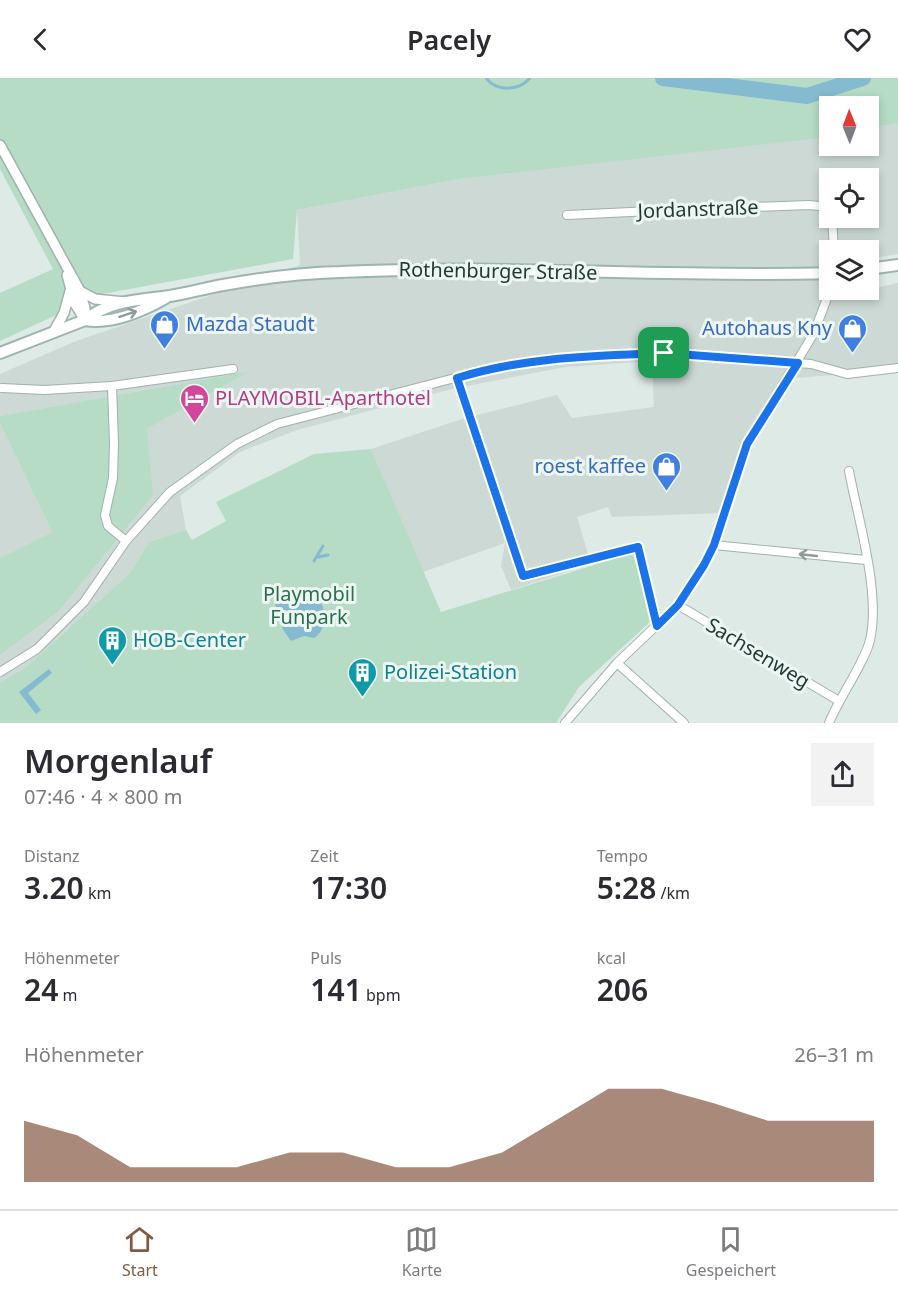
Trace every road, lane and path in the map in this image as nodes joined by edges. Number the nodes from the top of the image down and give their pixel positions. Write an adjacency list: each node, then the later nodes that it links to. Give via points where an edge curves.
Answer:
1 (1, 148): 7 (street)
2 (819, 207): 3 (street, Jordanstraße)
3 (567, 215)
4 (898, 265): 5 (main road)
5 (879, 268)
6 (819, 273): 8 (main road, Rothenburger Straße, via 338,272 240,282)
7 (75, 291): 10 (street, via 95,299); 11 (street, via 86,308); 12 (street)
8 (169, 296): 10 (main road, Rothenburger Straße, via 146,296); 11 (main road, Rothenburger Straße, one-way to 8, via 99,323 149,307)
9 (827, 300): 14 (street)
10 (125, 302): 11 (main road, Rothenburger Straße, via 96,311)
11 (85, 320): 12 (main road, Rothenburger Straße)
12 (54, 331): 13 (main road, Rothenburger Straße)
13 (0, 353)
14 (798, 363): 15 (street, via 847,374); 17 (street, via 664,353 556,358); 22 (street, via 747,444)
15 (898, 368)
16 (233, 369): 18 (street)
17 (457, 378): 21 (street, via 277,424 237,444 170,492); 25 (street, via 523,576 638,547)
18 (112, 386): 19 (street); 21 (street, via 113,478 105,515 108,526)
19 (2, 388)
20 (849, 471): 23 (street)
21 (126, 540): 27 (street, via 84,602 37,649)
22 (714, 545): 23 (street, one-way to 22); 24 (street)
23 (866, 560): 28 (street, via 872,591 870,642)
24 (678, 605): 25 (street); 28 (street, Sachsenweg)
25 (657, 626): 26 (street)
26 (617, 663): 29 (street); 30 (street)
27 (0, 672)
28 (839, 701): 31 (street)
29 (682, 722)
30 (565, 723)
31 (829, 723)

